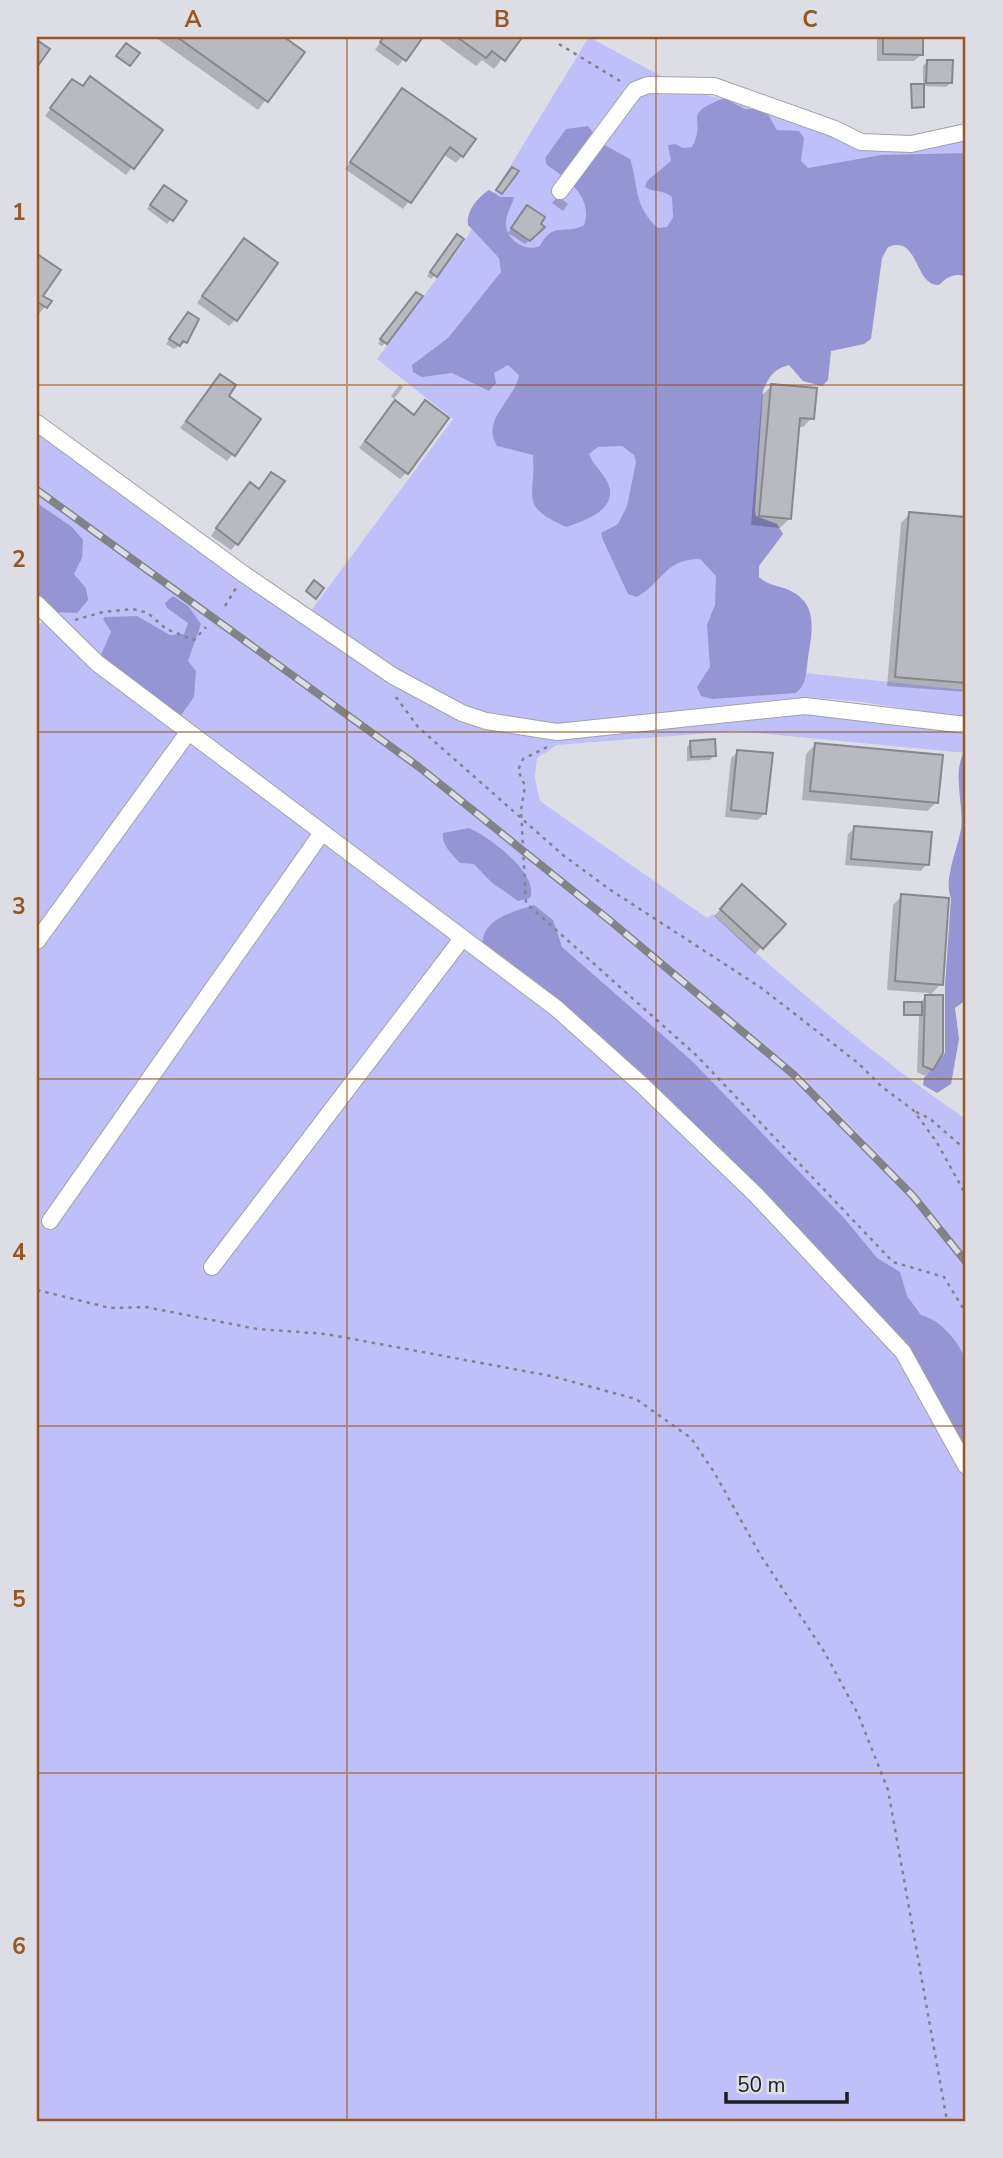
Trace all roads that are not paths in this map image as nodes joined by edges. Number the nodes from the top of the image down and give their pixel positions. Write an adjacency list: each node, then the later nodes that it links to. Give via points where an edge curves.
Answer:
1 (966, 132): 2 (street, via 911,144 861,142 714,86 648,85 635,90)
2 (560, 191)
3 (37, 423): 5 (street, via 393,677 462,713 556,732 797,706)
4 (38, 608): 6 (street, via 97,663)
5 (966, 725)
6 (187, 734): 7 (street); 9 (street)
7 (321, 834): 8 (street); 10 (street)
8 (461, 940): 11 (street); 12 (street, via 556,1008 756,1195 902,1352)
9 (37, 941)
10 (50, 1221)
11 (212, 1268)
12 (966, 1466)

